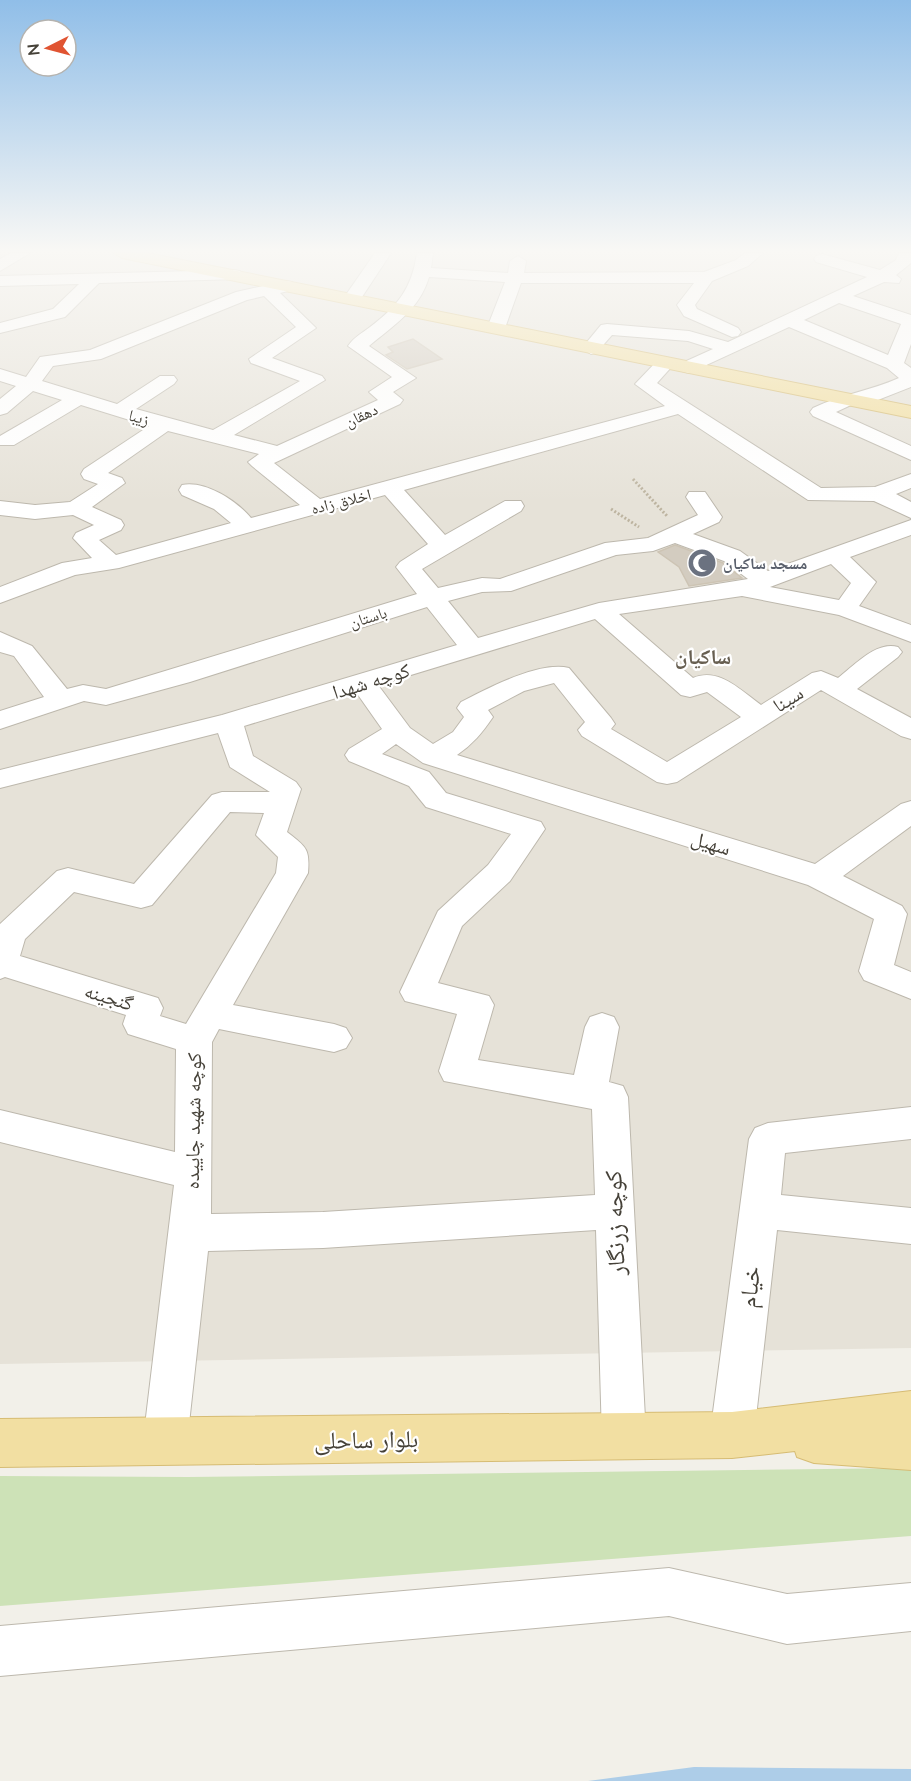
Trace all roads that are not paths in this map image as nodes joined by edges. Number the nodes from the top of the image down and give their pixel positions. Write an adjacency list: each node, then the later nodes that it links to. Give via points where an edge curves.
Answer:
1 (141, 336): 19 (street, via 94,355 47,361)
2 (294, 336): 27 (street, via 258,359 315,380)
3 (369, 336): 29 (street, دهقان, via 357,346 406,378 379,392 393,400)
4 (535, 336): 12 (main road)
5 (601, 336): 12 (street)
6 (689, 336): 13 (street)
7 (743, 336): 11 (street)
8 (755, 336): 11 (street)
9 (827, 336): 15 (street)
10 (905, 336): 15 (street)
11 (749, 339): 13 (street)
12 (591, 348): 14 (main road)
13 (730, 348): 16 (street)
14 (666, 363): 16 (main road); 22 (street, via 645,384)
15 (894, 364): 21 (street, via 909,376 909,381)
16 (689, 367): 21 (main road)
17 (0, 375): 19 (street, زیبا)
18 (167, 380): 24 (street)
19 (29, 385): 20 (street, زیبا); 23 (street)
20 (77, 399): 24 (street, زیبا); 28 (street)
21 (853, 400): 25 (main road); 30 (street, via 820,412)
22 (682, 407): 32 (street, اخلاق زاده); 34 (street, via 816,495)
23 (0, 409)
24 (119, 411): 26 (street, زیبا)
25 (911, 412)
26 (165, 424): 27 (street, زیبا); 39 (street, via 92,474 114,483)
27 (218, 436): 29 (street, زیبا)
28 (7, 441)
29 (279, 453): 37 (street, via 260,462)
30 (911, 454)
31 (911, 480): 34 (street)
32 (391, 488): 37 (street, اخلاق زاده); 44 (street)
33 (190, 490): 41 (street, via 218,501 237,514)
34 (878, 494): 40 (street)
35 (697, 497): 43 (street, باستان, via 711,517)
36 (513, 506): 44 (street)
37 (317, 507): 41 (street, اخلاق زاده)
38 (0, 508): 39 (street, via 35,512)
39 (76, 508): 46 (street, via 113,525 84,538)
40 (911, 511)
41 (246, 527): 46 (street, اخلاق زاده)
42 (911, 527): 45 (street)
43 (677, 533): 47 (street, via 732,556); 49 (street, باستان, via 653,543 614,548 502,586 482,585)
44 (442, 546): 49 (street, via 408,567)
45 (834, 555): 47 (street); 50 (street, via 864,582)
46 (111, 563): 48 (street, اخلاق زاده, via 70,568)
47 (754, 585): 50 (street); 51 (street, کوچه شهدا)
48 (0, 596)
49 (432, 597): 54 (street); 58 (street, باستان, via 106,697 83,693)
50 (845, 609): 52 (street)
51 (599, 610): 54 (street, کوچه شهدا); 59 (street, via 690,689 709,681)
52 (911, 634)
53 (0, 640): 58 (street, via 23,651)
54 (474, 650): 56 (street, کوچه شهدا)
55 (889, 652): 57 (street)
56 (363, 683): 61 (street, کوچه شهدا); 63 (street, سهیل)
57 (840, 689): 59 (street, سینا, via 821,679); 62 (street, سینا)
58 (60, 699): 60 (street, باستان)
59 (760, 717): 64 (street, سینا, via 667,775 591,729 601,724 560,674 515,685 471,708 479,717 463,738)
60 (0, 720)
61 (229, 722): 65 (street, کوچه شهدا); 66 (street, via 240,761 286,789)
62 (911, 730)
63 (398, 731): 64 (street, سهیل); 75 (street, via 359,755 419,779 436,800 530,829 499,873 449,919 417,992 477,1005 457,1071)
64 (433, 757): 68 (street, سهیل)
65 (0, 779)
66 (281, 803): 70 (street, via 222,802 141,897 68,879); 73 (street, کوچه شهید چاییده, via 271,835 294,854 292,873)
67 (911, 811): 68 (street)
68 (819, 877): 69 (street, سهیل)
69 (901, 914): 71 (street, سهیل, via 876,971)
70 (2, 951): 73 (street, گنجینه, via 147,1008 141,1024)
71 (911, 986)
72 (602, 1027): 75 (street)
73 (202, 1028): 74 (street); 78 (street, کوچه شهید چاییده)
74 (334, 1038)
75 (589, 1093): 79 (street, کوچه زرنگار, via 610,1097)
76 (911, 1124): 80 (street, خیام, via 768,1139)
77 (0, 1126): 78 (street)
78 (194, 1173): 82 (street, کوچه شهید چاییده)
79 (614, 1211): 82 (street, via 323,1230); 85 (street, کوچه زرنگار)
80 (760, 1211): 81 (street); 84 (street, خیام)
81 (911, 1226)
82 (190, 1233): 86 (street, کوچه شهید چاییده)
83 (911, 1414): 84 (main road, بلوار ساحلی)
84 (732, 1435): 85 (main road, بلوار ساحلی); 88 (main road, بلوار ساحلی)
85 (624, 1437): 86 (main road, بلوار ساحلی)
86 (165, 1442): 87 (main road, بلوار ساحلی)
87 (0, 1443)
88 (911, 1446)
89 (911, 1606): 90 (street, via 787,1619 669,1592)
90 (0, 1651)

